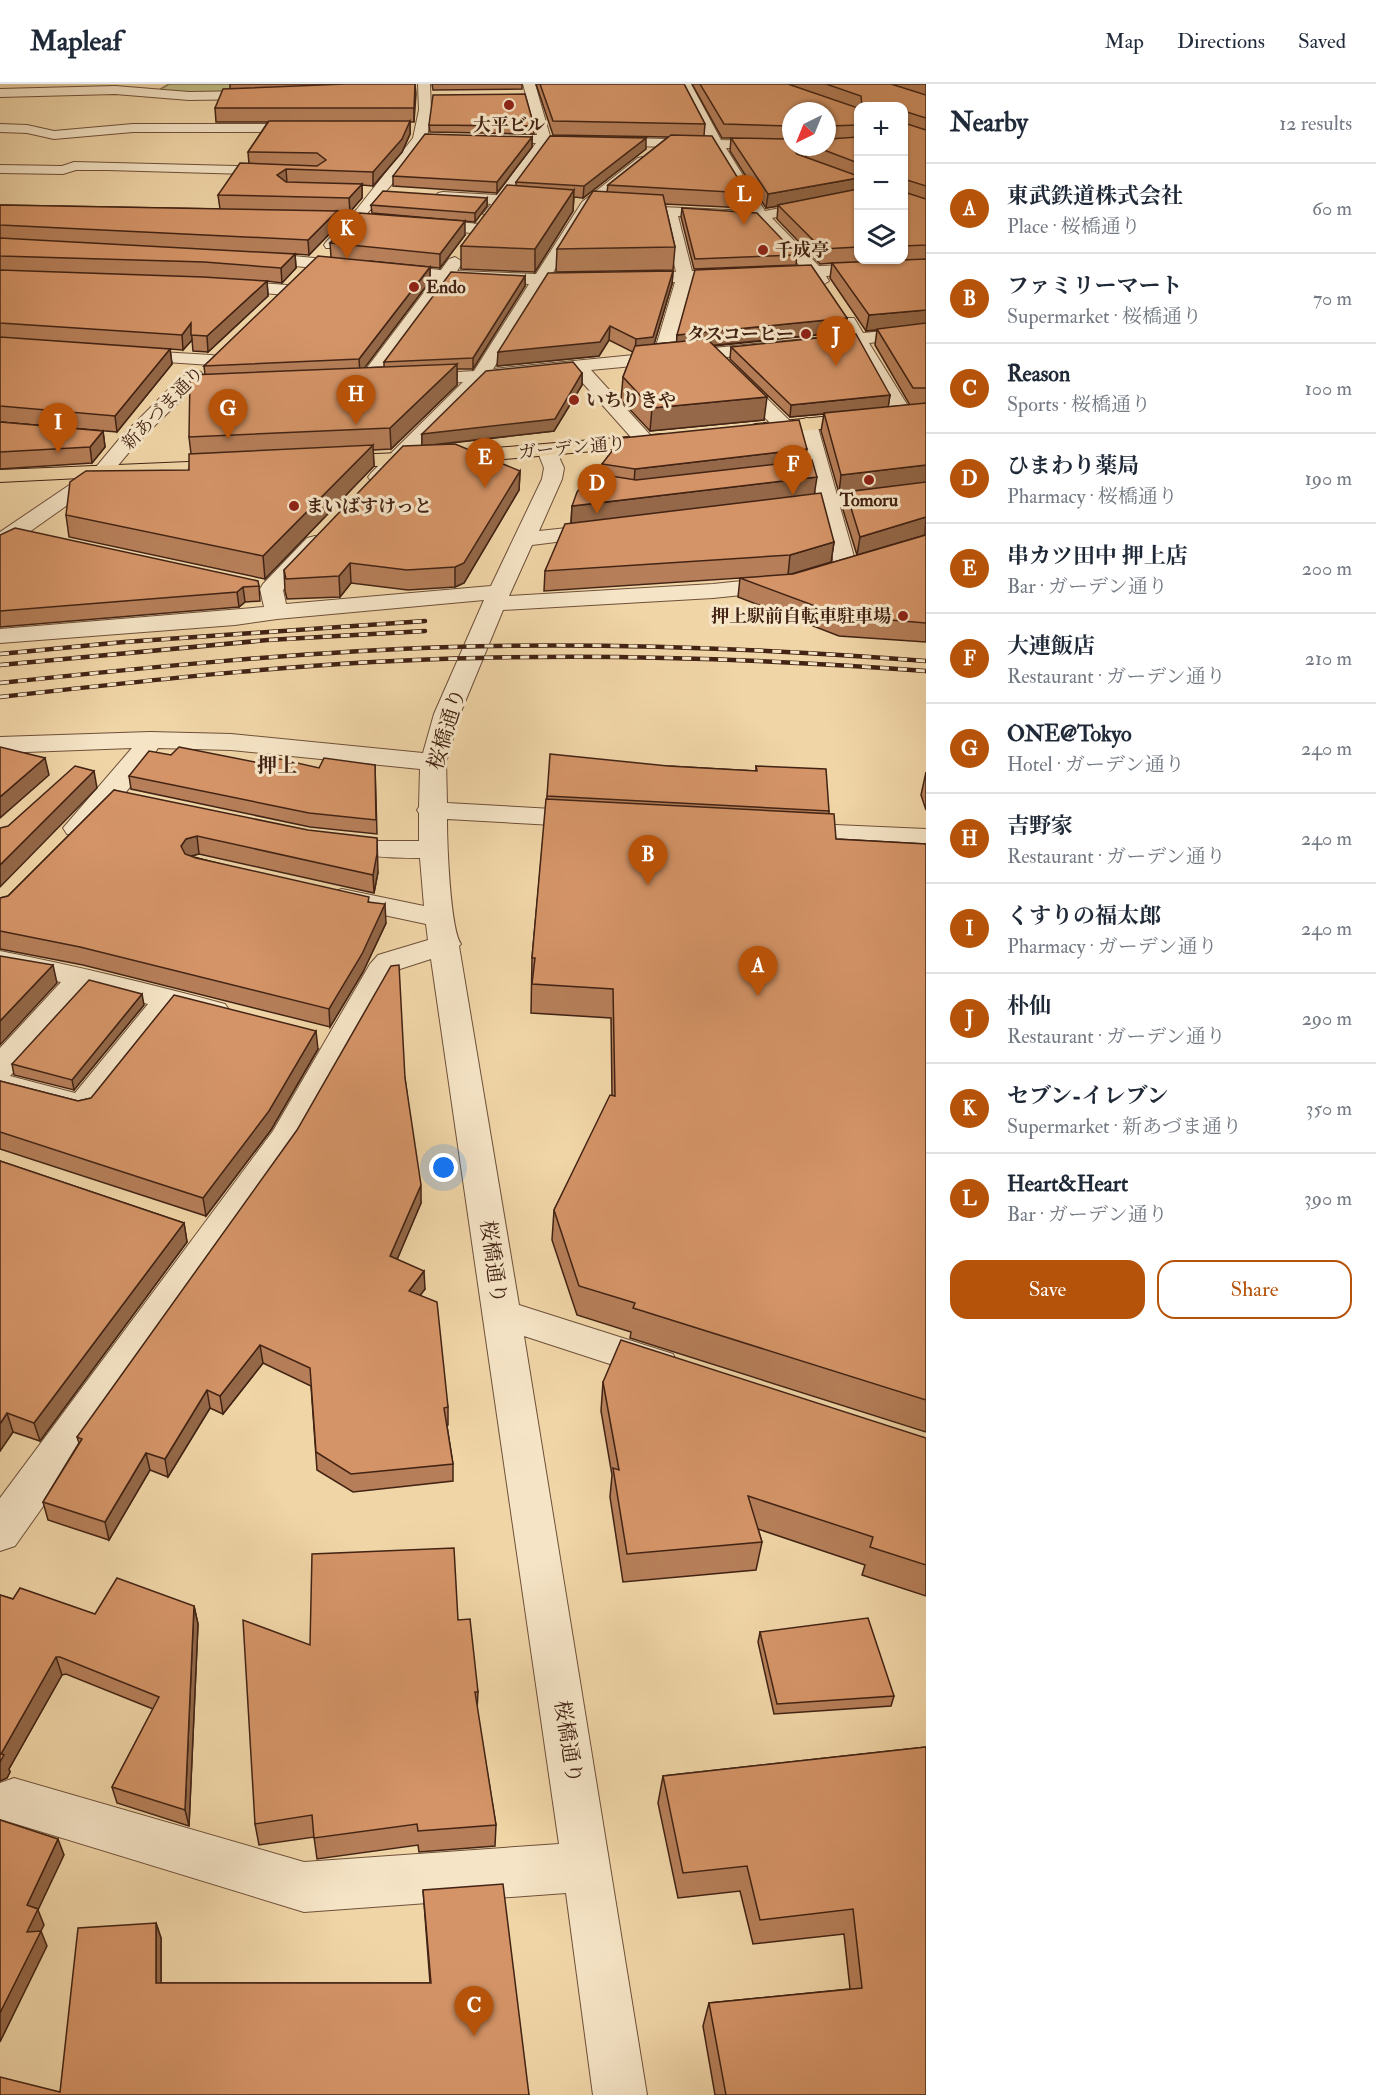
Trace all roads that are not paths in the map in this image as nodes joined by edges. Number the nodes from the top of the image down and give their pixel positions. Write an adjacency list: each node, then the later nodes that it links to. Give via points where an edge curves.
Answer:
1 (6, 84): 5 (street)
2 (158, 84): 8 (street)
3 (685, 84): 16 (street)
4 (527, 91): 14 (street)
5 (0, 92): 8 (street, via 115,90)
6 (278, 94): 9 (street)
7 (424, 96): 21 (street, via 422,133)
8 (140, 101): 9 (street); 11 (street)
9 (210, 112): 11 (street); 12 (street)
10 (0, 128): 11 (street, via 54,135)
11 (132, 128)
12 (324, 128)
13 (471, 138): 14 (street)
14 (545, 140): 15 (street); 27 (street)
15 (664, 144): 16 (street); 28 (street)
16 (717, 145): 17 (street); 30 (street)
17 (782, 148)
18 (0, 169): 19 (street, via 107,166)
19 (290, 172)
20 (369, 175): 21 (street)
21 (391, 176): 23 (street)
22 (355, 192): 23 (street)
23 (377, 192): 24 (street); 32 (street)
24 (400, 194)
25 (423, 195): 27 (street)
26 (854, 198): 30 (street)
27 (501, 200): 28 (street); 34 (street)
28 (587, 205): 29 (street); 41 (street)
29 (669, 210): 30 (street); 40 (street)
30 (761, 216): 38 (street)
31 (335, 219): 32 (street)
32 (364, 220): 36 (street)
33 (404, 223): 34 (street)
34 (480, 229): 39 (street)
35 (237, 256): 36 (street)
36 (313, 263): 39 (street); 43 (street)
37 (926, 267): 38 (street)
38 (814, 271): 40 (street); 44 (street)
39 (446, 274): 41 (street); 54 (street)
40 (685, 275): 41 (street); 51 (street)
41 (541, 279): 53 (street)
42 (205, 284): 43 (street)
43 (287, 290): 45 (street)
44 (830, 294)
45 (270, 305)
46 (841, 311): 48 (street)
47 (926, 332): 48 (street)
48 (860, 338): 49 (street); 59 (street)
49 (710, 353): 51 (street); 61 (street)
50 (113, 354): 57 (street, 新あづま通り, via 215,356)
51 (662, 358): 52 (street)
52 (577, 366): 53 (street); 66 (street)
53 (480, 376): 54 (street); 68 (street)
54 (366, 381): 55 (street)
55 (342, 382)
56 (248, 386): 57 (street)
57 (180, 390): 65 (street, 新あづま通り)
58 (926, 412): 59 (main road)
59 (903, 414): 60 (main road)
60 (807, 424): 61 (main road); 71 (street)
61 (785, 427): 62 (main road)
62 (738, 432)
63 (106, 438): 65 (street)
64 (680, 438): 66 (main road, ガーデン通り)
65 (128, 441): 72 (street, 新あづま通り)
66 (645, 441): 67 (main road, ガーデン通り)
67 (547, 450): 68 (main road, ガーデン通り); 82 (street, 桜橋通り, via 554,468 552,479)
68 (395, 459): 69 (main road, ガーデン通り); 76 (street)
69 (314, 462)
70 (256, 465): 72 (main road)
71 (819, 469): 73 (street); 77 (street)
72 (103, 471): 74 (main road); 81 (street, 新あづま通り)
73 (796, 472)
74 (0, 476)
75 (926, 491): 77 (street)
76 (361, 495)
77 (828, 502): 78 (street); 85 (street)
78 (764, 510)
79 (626, 527): 82 (street)
80 (328, 529): 89 (street)
81 (3, 539): 83 (street)
82 (525, 539): 90 (street, 桜橋通り)
83 (46, 541)
84 (869, 560): 85 (street)
85 (846, 567): 86 (street)
86 (824, 574)
87 (801, 580): 90 (street, via 713,591)
88 (249, 584): 89 (street)
89 (271, 589): 91 (street)
90 (496, 598): 91 (street); 96 (street, 桜橋通り, via 447,714)
91 (276, 612): 92 (street)
92 (0, 636)
93 (150, 740): 94 (street); 96 (street, via 242,743); 103 (street, via 120,798)
94 (107, 741): 95 (street); 97 (street)
95 (0, 745)
96 (432, 762): 98 (street, 桜橋通り)
97 (81, 764)
98 (431, 810): 99 (street); 104 (street, 桜橋通り)
99 (617, 821)
100 (760, 829): 101 (street)
101 (926, 837)
102 (313, 838): 104 (street, via 379,849)
103 (58, 846)
104 (433, 850): 106 (street, 桜橋通り)
105 (321, 893): 106 (street)
106 (443, 931): 112 (street, via 389,962); 117 (street, 桜橋通り)
107 (0, 961): 108 (street)
108 (83, 977): 109 (street); 113 (street)
109 (169, 999): 110 (street); 114 (street, via 82,1106)
110 (238, 1017)
111 (307, 1035): 112 (street)
112 (341, 1043): 116 (street, via 285,1139)
113 (0, 1068)
114 (0, 1085)
115 (180, 1223): 116 (street)
116 (214, 1235): 119 (street)
117 (501, 1314): 118 (street); 121 (street, 桜橋通り)
118 (688, 1374)
119 (0, 1533)
120 (14, 1802): 121 (street, via 304,1887)
121 (587, 1867): 122 (street, 桜橋通り)
122 (620, 2095)

